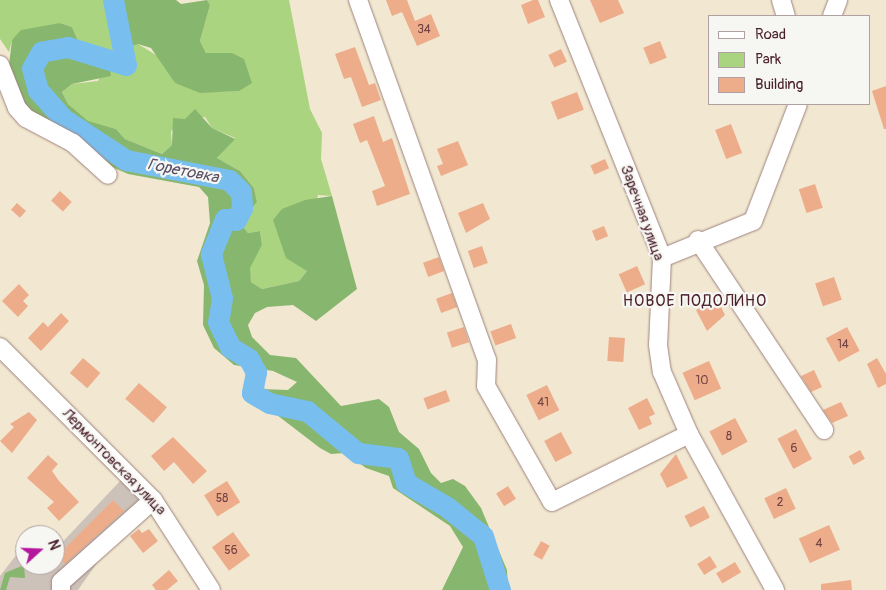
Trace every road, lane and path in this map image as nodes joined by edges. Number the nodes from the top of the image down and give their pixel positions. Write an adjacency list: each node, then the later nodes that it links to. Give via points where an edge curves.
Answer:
1 (358, 0): 14 (street, via 487,360 486,386 552,502)
2 (559, 0): 11 (street, Заречная улица)
3 (781, 0): 5 (street)
4 (838, 0): 6 (street)
5 (786, 15)
6 (832, 15)
7 (0, 65): 9 (street, via 17,108 26,118 73,143)
8 (798, 105): 10 (street, via 753,221)
9 (108, 176)
10 (698, 240): 11 (street); 13 (street)
11 (662, 258): 14 (street, Заречная улица, via 658,345 662,372)
12 (0, 347): 15 (street, Лермонтовская улица)
13 (824, 430)
14 (689, 434): 18 (street, Заречная улица)
15 (153, 500): 16 (street, via 61,582); 17 (street, Лермонтовская улица)
16 (61, 590)
17 (211, 590)
18 (775, 590)

